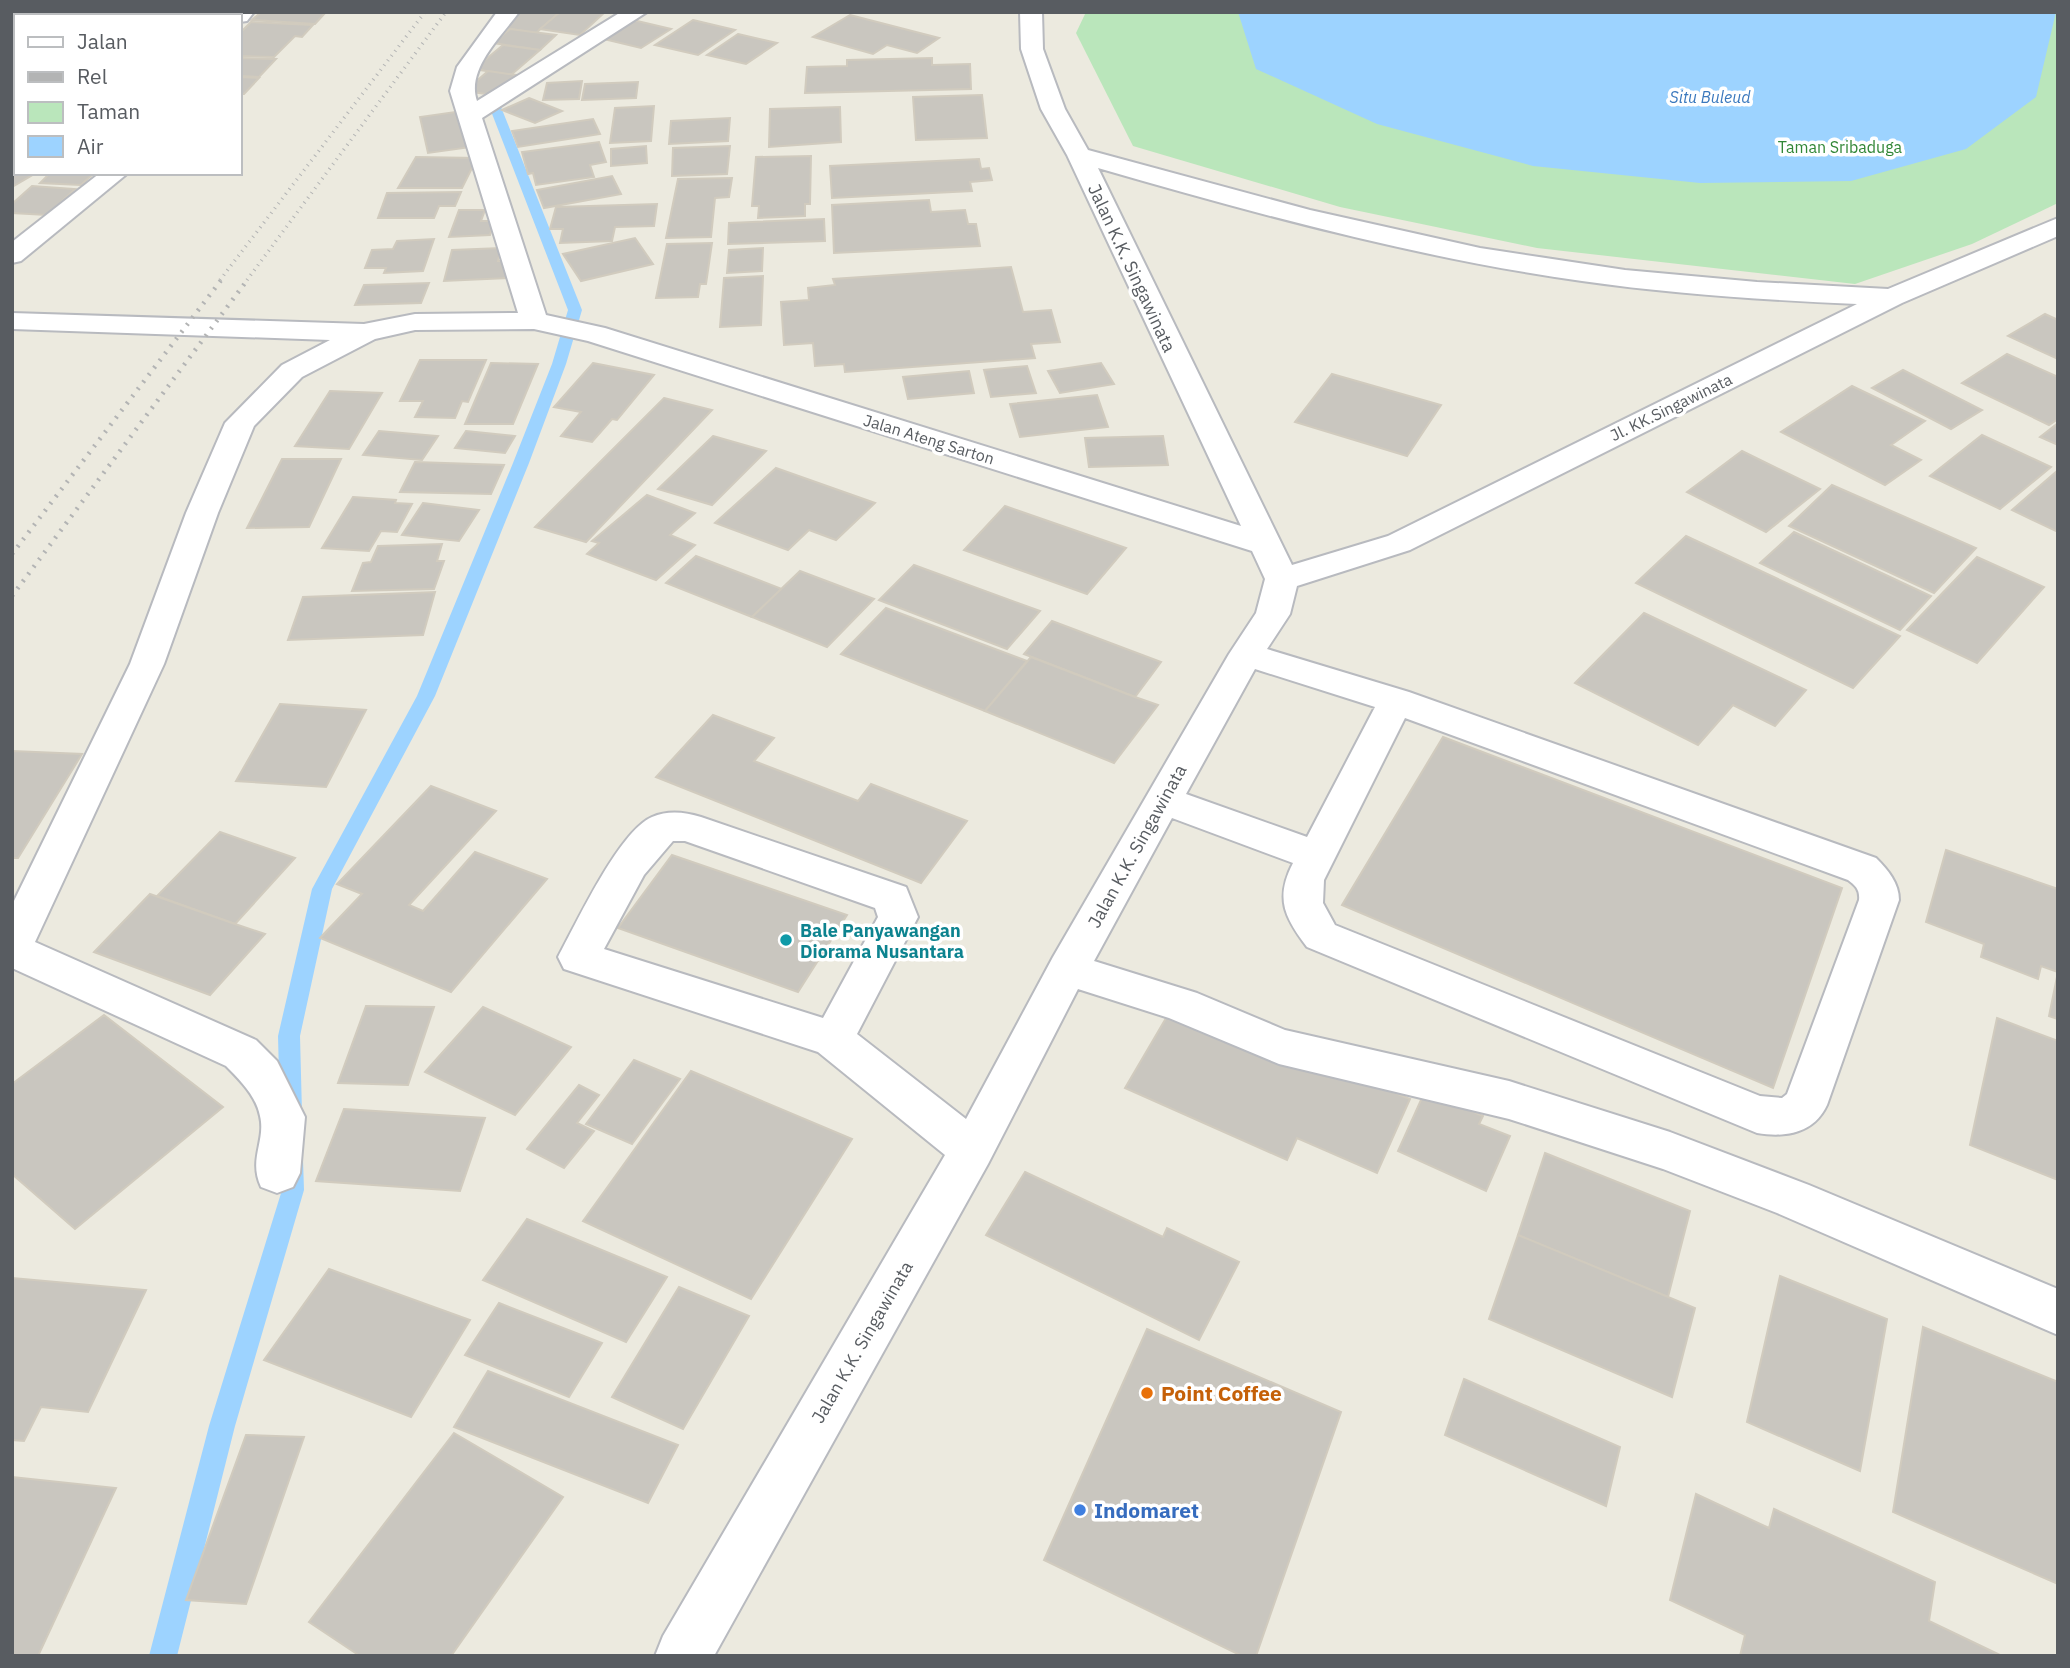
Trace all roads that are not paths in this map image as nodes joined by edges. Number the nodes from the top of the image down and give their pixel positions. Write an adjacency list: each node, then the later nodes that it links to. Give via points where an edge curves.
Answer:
1 (508, 12): 4 (street, via 468,67 462,91)
2 (636, 12): 4 (street)
3 (1031, 12): 5 (street, Jalan K.K. Singawinata, via 1032,49 1053,109)
4 (471, 115): 11 (street)
5 (1079, 155): 9 (street, via 1300,216 1539,266 1661,281); 13 (street, Jalan K.K. Singawinata)
6 (113, 175): 8 (street)
7 (2058, 226): 9 (street, Jl. KK.Singawinata)
8 (12, 255)
9 (1892, 297): 13 (street, Jl. KK.Singawinata, via 1399,543)
10 (12, 321): 12 (street)
11 (543, 322): 12 (street, Jalan Ateng Sarton, via 415,322); 13 (street, Jalan Ateng Sarton, via 595,334)
12 (366, 332): 18 (street, via 292,371 240,423 147,664)
13 (1273, 562): 14 (street, Jalan K.K. Singawinata, via 1273,614)
14 (1246, 654): 15 (street); 16 (street, Jalan K.K. Singawinata)
15 (1396, 701): 17 (street); 17 (street, via 1862,869 1875,881 1879,900 1805,1105 1796,1115 1781,1119 1757,1114 1321,936 1306,917 1300,893)
16 (1163, 800): 17 (street); 19 (street, Jalan K.K. Singawinata)
17 (1316, 856)
18 (12, 949): 22 (street, via 241,1053 262,1074 283,1118)
19 (1068, 970): 21 (street, Jalan K.K. Singawinata); 23 (street, via 1182,1005 1279,1046 1509,1100 1670,1152)
20 (833, 1040): 20 (street, via 579,957 647,841 664,827 687,827 892,898 898,917); 21 (street)
21 (972, 1150): 24 (street, Jalan K.K. Singawinata)
22 (277, 1173)
23 (2058, 1312)
24 (683, 1656)

